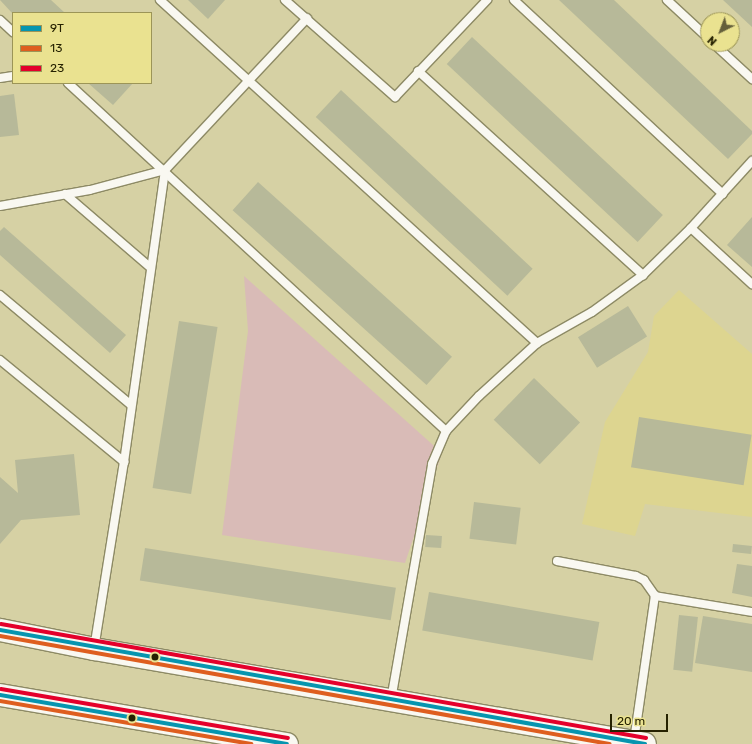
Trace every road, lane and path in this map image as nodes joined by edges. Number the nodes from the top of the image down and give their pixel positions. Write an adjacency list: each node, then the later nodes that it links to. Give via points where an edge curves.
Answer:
1 (160, 0): 15 (lane)
2 (286, 0): 6 (lane)
3 (487, 0): 11 (lane)
4 (514, 0): 20 (lane)
5 (668, 0): 8 (lane)
6 (307, 18): 11 (lane, via 395,97); 15 (lane)
7 (0, 20): 9 (lane)
8 (700, 30)
9 (12, 31)
10 (723, 52): 14 (lane)
11 (418, 71): 24 (lane)
12 (12, 76): 13 (lane)
13 (0, 78)
14 (752, 79)
15 (248, 81): 18 (lane); 27 (lane)
16 (69, 84): 18 (lane)
17 (752, 161): 20 (lane)
18 (165, 170): 19 (lane); 23 (lane); 30 (lane)
19 (65, 194): 21 (lane); 23 (lane)
20 (723, 194): 22 (lane)
21 (0, 206)
22 (691, 228): 24 (lane); 25 (lane)
23 (151, 268): 29 (lane)
24 (643, 275): 27 (lane, via 592,312)
25 (752, 284)
26 (0, 295): 29 (lane)
27 (537, 343): 30 (lane, via 479,396)
28 (0, 360): 31 (lane)
29 (131, 405): 31 (lane)
30 (446, 431): 38 (lane, via 432,464)
31 (124, 462): 36 (lane)
32 (557, 561): 33 (lane, via 636,576 644,580)
33 (655, 596): 34 (lane); 40 (lane)
34 (752, 612)
35 (0, 630): 36 (main road)
36 (94, 650): 38 (main road)
37 (0, 695): 39 (main road)
38 (391, 700): 40 (main road)
39 (229, 739): 41 (main road)
40 (640, 743)
41 (287, 744)

